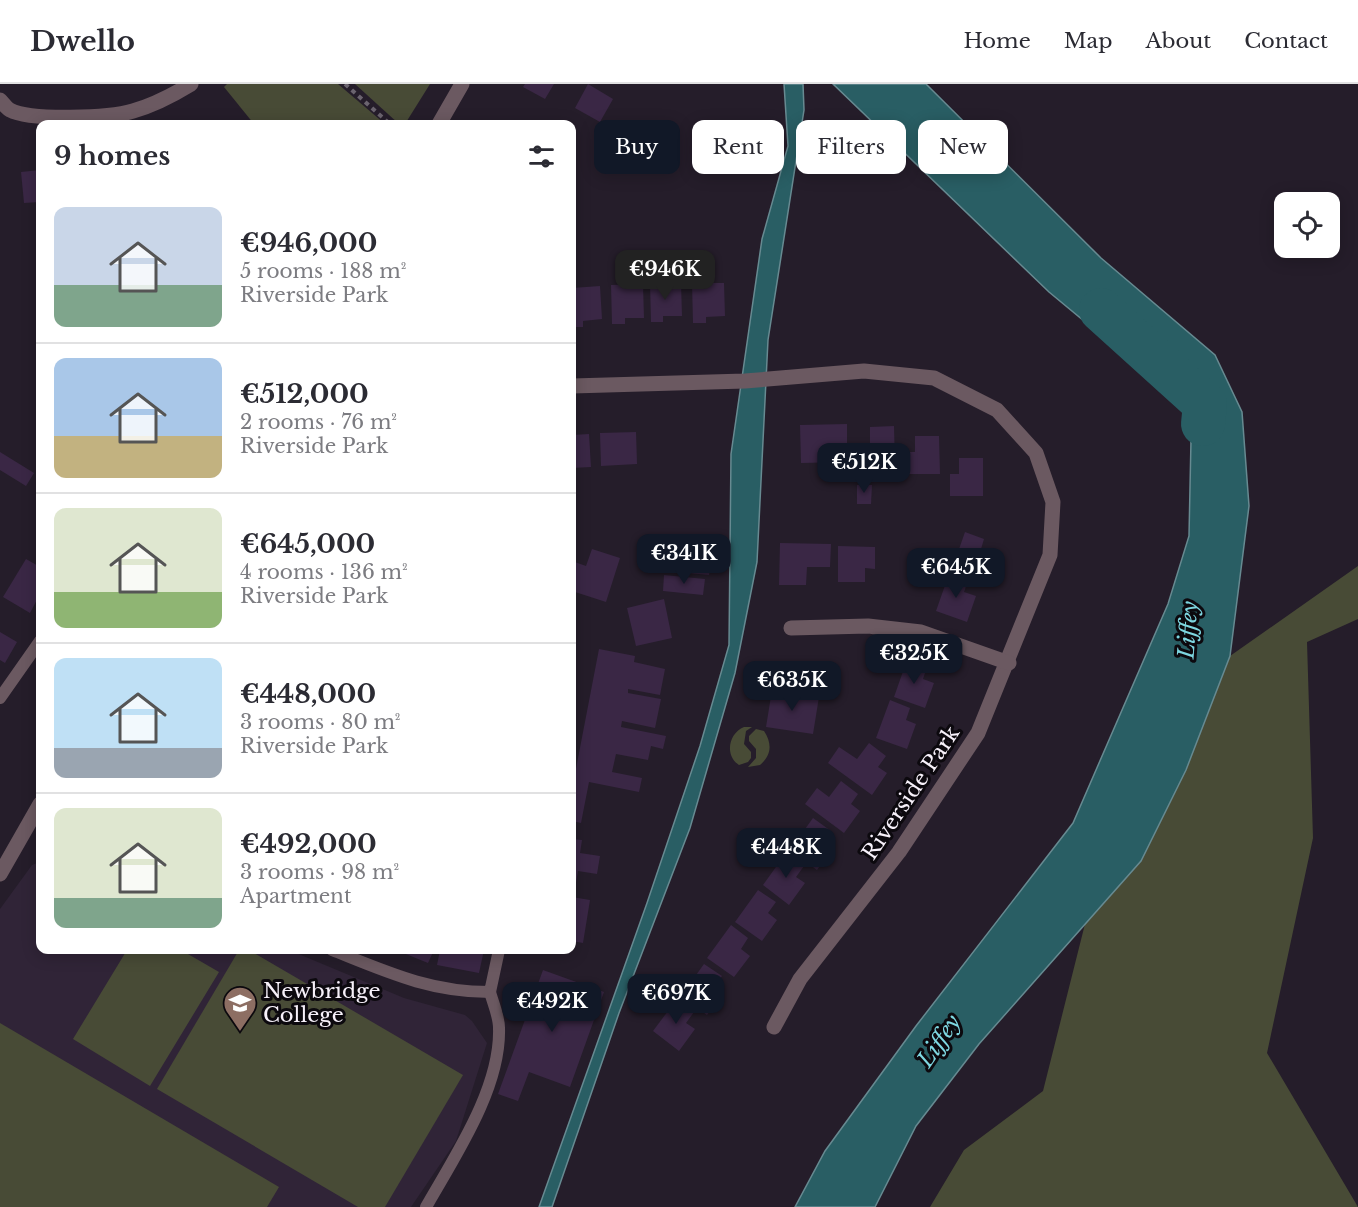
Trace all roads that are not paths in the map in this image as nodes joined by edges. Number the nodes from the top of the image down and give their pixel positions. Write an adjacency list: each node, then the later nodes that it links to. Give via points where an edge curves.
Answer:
1 (191, 84): 3 (street, via 171,97 131,111 75,117 33,116 9,109)
2 (462, 84): 4 (street)
3 (0, 100)
4 (441, 120)
5 (576, 386): 8 (street, Riverside Park, via 744,381 864,370 934,378 997,410 1036,453 1053,502 1050,555)
6 (791, 628): 8 (street, via 868,626 921,632)
7 (36, 647): 9 (lane)
8 (1009, 663): 15 (street, Riverside Park, via 978,733 899,852 800,979)
9 (0, 698)
10 (36, 816): 11 (street)
11 (0, 874)
12 (342, 954): 14 (lane, via 428,987)
13 (497, 954): 14 (lane)
14 (490, 992): 16 (lane, via 499,1027 495,1069 465,1139)
15 (774, 1027)
16 (426, 1207)

